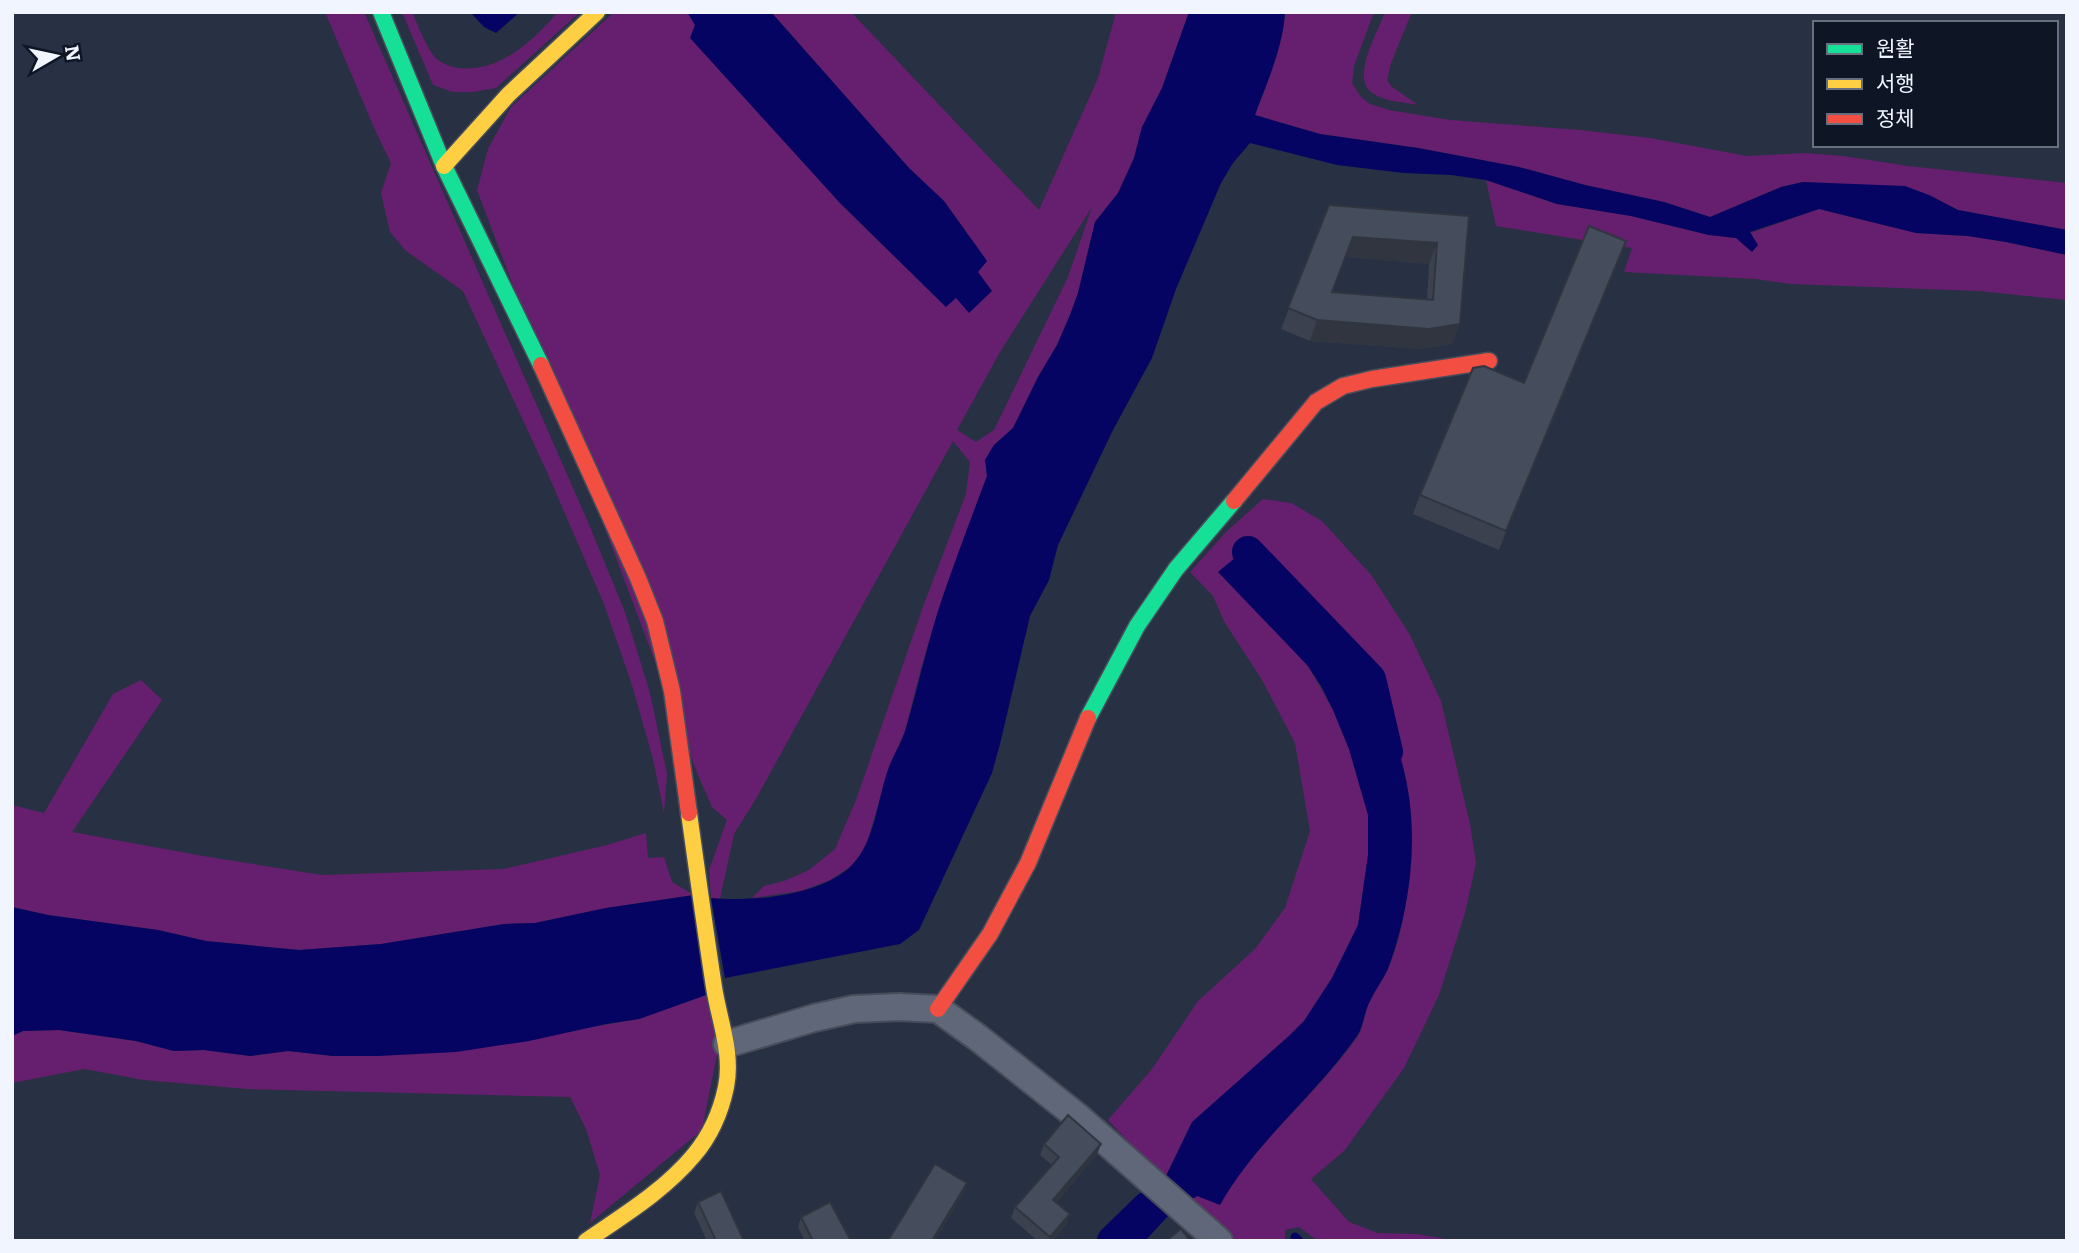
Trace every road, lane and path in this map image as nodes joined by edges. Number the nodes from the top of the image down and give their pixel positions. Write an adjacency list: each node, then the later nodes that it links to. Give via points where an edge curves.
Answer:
1 (381, 12): 3 (main road)
2 (597, 12): 3 (main road, via 508,94)
3 (444, 166): 6 (main road, via 527,335 654,621 672,691 699,894)
4 (1489, 361): 5 (main road, via 1372,379 1343,386 1316,402 1176,569 1138,626 1086,721 1028,863 990,934)
5 (938, 1009): 6 (street, via 854,1009); 8 (street, via 1078,1117)
6 (727, 1044): 7 (main road, via 726,1086 713,1126 695,1154 636,1207)
7 (586, 1241)
8 (1219, 1241)

